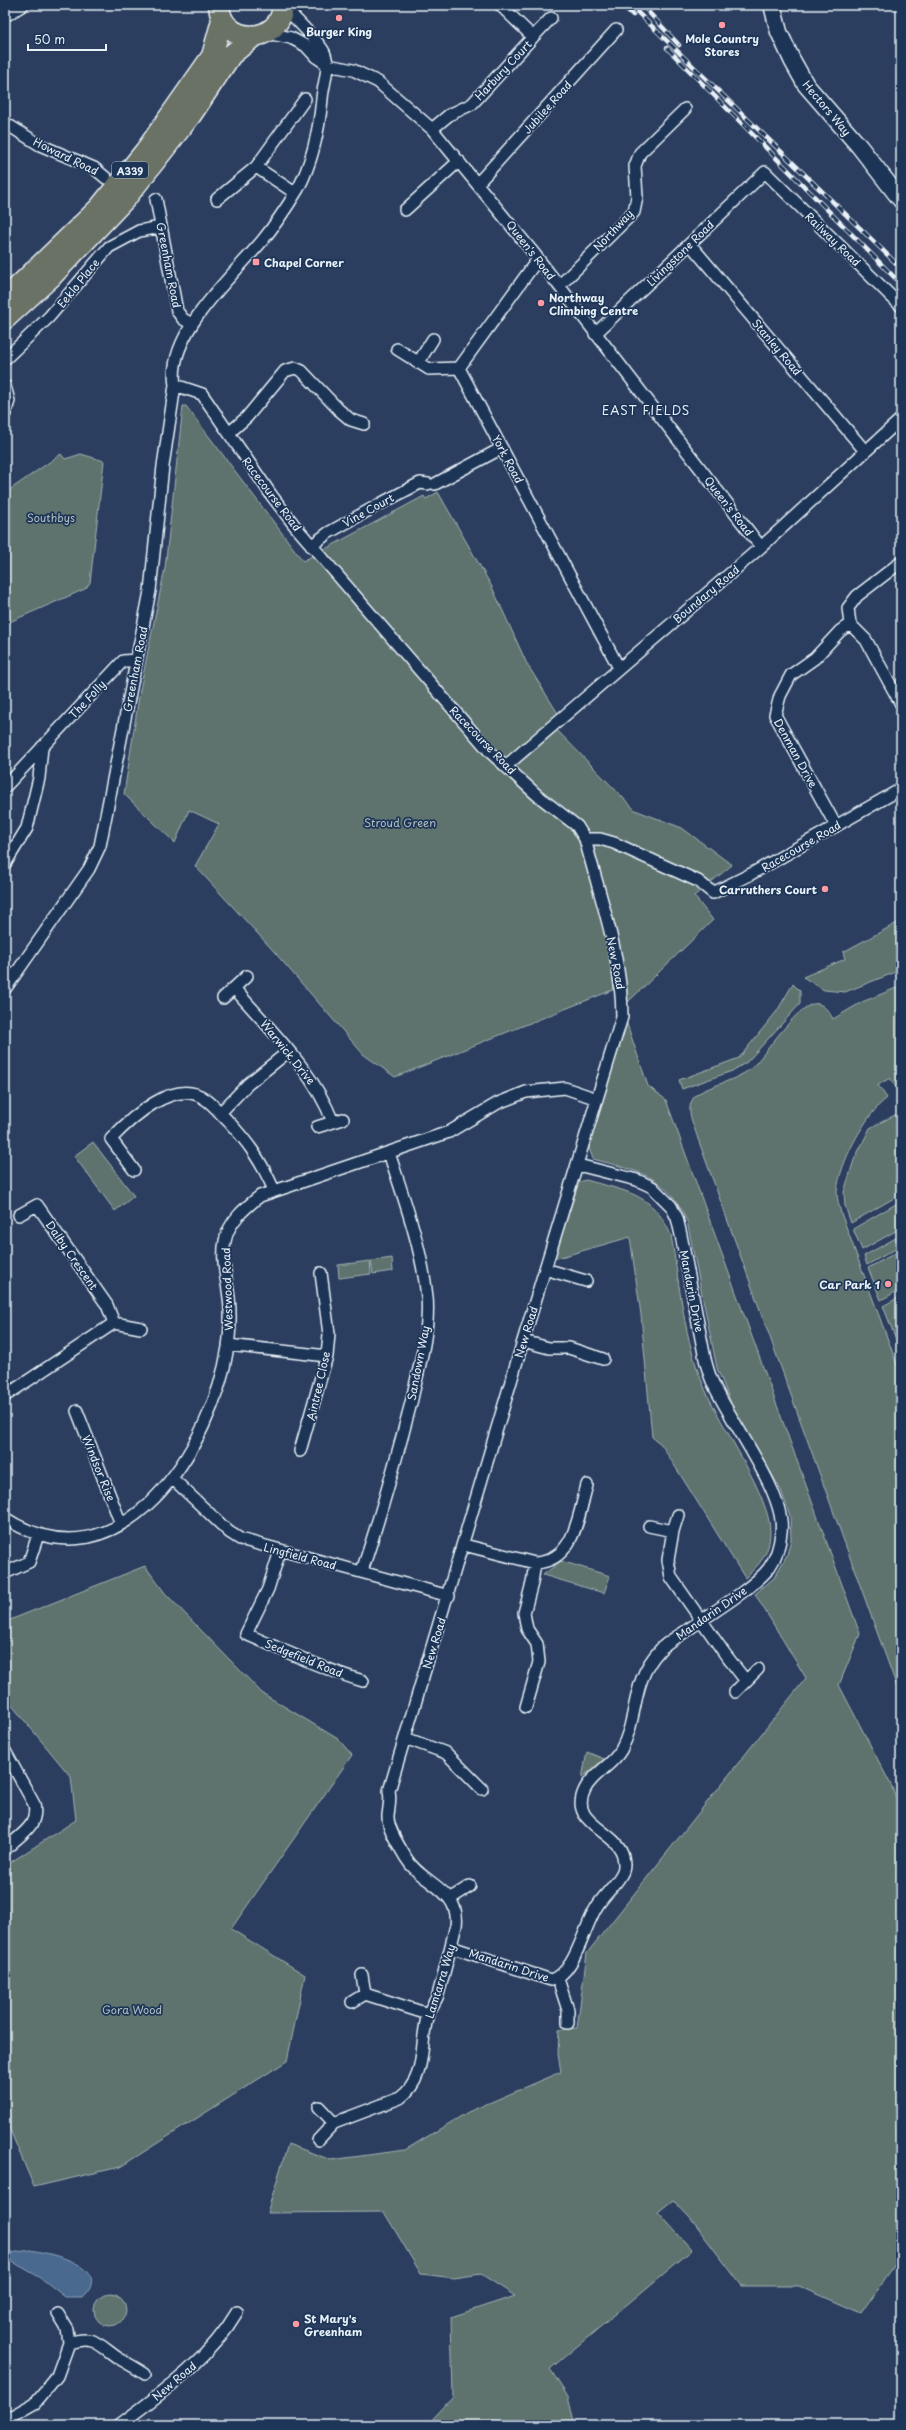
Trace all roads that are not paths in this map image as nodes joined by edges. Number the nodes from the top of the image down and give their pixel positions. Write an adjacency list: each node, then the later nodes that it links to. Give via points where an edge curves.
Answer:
1 (23, 5): 6 (street)
2 (500, 5): 10 (street, Harbury Court)
3 (772, 5): 24 (main road, Hectors Way, via 779,32 806,85 859,146)
4 (283, 6): 9 (highway, via 280,19); 11 (street, via 323,51)
5 (220, 12): 9 (highway, via 238,34); 30 (highway, A339, via 212,56 146,150 99,208)
6 (5, 16)
7 (551, 18): 10 (street, Harbury Court)
8 (616, 30): 20 (street, Jubilee Road)
9 (260, 35): 11 (street, via 280,34 299,41); 32 (highway, A339, via 231,55 191,115 126,198 50,278)
10 (533, 37): 15 (street, Harbury Court, via 472,104 449,115)
11 (328, 65): 15 (street, Queen's Road, via 353,70 378,82); 21 (street, Greenham Road, via 312,153)
12 (305, 99): 17 (street)
13 (684, 109): 29 (street, Northway, via 640,153 635,166 637,197 634,212)
14 (5, 123): 19 (street, Howard Road, via 40,145 99,171)
15 (432, 129): 16 (street, Queen's Road)
16 (459, 161): 20 (street, Queen's Road); 25 (street)
17 (256, 166): 21 (street); 23 (street)
18 (765, 172): 27 (street, Livingstone Road); 31 (street, Railway Road)
19 (106, 178)
20 (478, 183): 28 (street, Queen's Road)
21 (295, 193): 33 (street, Greenham Road, via 262,241 216,292)
22 (156, 199): 26 (street, Greenham Road)
23 (217, 199)
24 (901, 200)
25 (405, 210)
26 (161, 227): 33 (street, Greenham Road, via 177,311 183,319); 37 (street, Eeklo Place, via 139,231 109,247 49,317)
27 (690, 244): 34 (street, Livingstone Road); 47 (street, Stanley Road)
28 (538, 258): 29 (street, Queen's Road); 39 (street)
29 (559, 286): 34 (street, Queen's Road)
30 (5, 299)
31 (901, 306)
32 (5, 319)
33 (192, 324): 40 (street, Greenham Road, via 178,356 173,375)
34 (595, 334): 49 (street, Queen's Road)
35 (433, 339): 38 (street)
36 (397, 349): 38 (street)
37 (5, 359)
38 (418, 363): 39 (street, via 429,368)
39 (459, 368): 46 (street, York Road)
40 (175, 385): 45 (street, Racecourse Road, via 202,394); 52 (street, Greenham Road, via 164,458 153,567)
41 (5, 386): 42 (street, via 9,401)
42 (5, 414)
43 (901, 419): 47 (street, Boundary Road)
44 (364, 424): 45 (street, via 351,420 306,375 295,368 285,370 247,417)
45 (229, 433): 48 (street, Racecourse Road, via 272,496)
46 (502, 448): 48 (street, Vine Court, via 432,484 420,483 328,533); 53 (street, York Road)
47 (865, 451): 49 (street, Boundary Road)
48 (311, 546): 56 (street, Racecourse Road, via 490,752)
49 (762, 547): 53 (street, Boundary Road)
50 (901, 562): 51 (street, via 857,596 848,608)
51 (850, 624): 54 (street, via 866,640); 59 (street, Denman Drive, via 815,658 791,675 780,696 775,715)
52 (136, 660): 55 (street, The Folly, via 123,661); 64 (street, Greenham Road, via 100,846 89,869)
53 (619, 668): 56 (street, Boundary Road)
54 (901, 704)
55 (42, 747): 57 (street, The Folly); 61 (street, via 39,778 27,828)
56 (507, 765): 60 (street, Racecourse Road, via 537,795 576,826)
57 (5, 787)
58 (901, 789): 59 (street, Racecourse Road)
59 (836, 826): 60 (street, Racecourse Road, via 751,874 713,892 698,881 614,843 600,839)
60 (584, 839): 69 (street, New Road, via 622,986 622,1017)
61 (5, 864)
62 (5, 971): 64 (street)
63 (247, 976): 65 (street)
64 (14, 978): 66 (street, Greenham Road)
65 (234, 988): 67 (street); 68 (street, Warwick Drive)
66 (5, 989)
67 (223, 998)
68 (289, 1051): 70 (street, via 248,1084); 71 (street, Warwick Drive, via 338,1120)
69 (597, 1099): 72 (street, Westwood Road, via 565,1088 526,1092 498,1103 449,1132); 73 (street, New Road)
70 (220, 1113): 74 (street, via 204,1098 188,1093 160,1098 111,1139); 75 (street, via 256,1153)
71 (317, 1127)
72 (389, 1153): 75 (street, Westwood Road); 100 (street, Sandown Way, via 423,1269 427,1298 426,1320 421,1359 404,1430)
73 (578, 1165): 77 (street, New Road); 103 (street, Mandarin Drive, via 637,1180 652,1187 671,1206 677,1218 705,1360 712,1381 779,1508 782,1530 774,1558 768,1568 758,1580)
74 (134, 1170)
75 (274, 1190): 83 (street, Westwood Road, via 260,1196 242,1211 225,1240 224,1258 229,1305)
76 (19, 1215): 80 (street, Dalby Crescent, via 37,1205 107,1305)
77 (545, 1269): 79 (street); 82 (street, New Road)
78 (321, 1273): 84 (street, Aintree Close, via 329,1334)
79 (586, 1282)
80 (114, 1323): 81 (street); 86 (street)
81 (141, 1328)
82 (522, 1341): 85 (street, via 548,1348 569,1348); 97 (street, New Road)
83 (228, 1345): 84 (street); 89 (street, Westwood Road, via 219,1390 208,1418 192,1450)
84 (327, 1356): 88 (street, Aintree Close)
85 (603, 1359)
86 (5, 1396)
87 (77, 1411): 93 (street, Windsor Rise)
88 (300, 1451)
89 (172, 1478): 93 (street, Westwood Road, via 148,1505); 98 (street, Lingfield Road, via 229,1532 240,1539)
90 (587, 1485): 99 (street, via 569,1543 555,1557 544,1563)
91 (678, 1515): 95 (street)
92 (5, 1518): 96 (street, Westwood Road, via 21,1529)
93 (121, 1524): 96 (street, Westwood Road, via 86,1537)
94 (649, 1526): 95 (street)
95 (673, 1531): 103 (street, via 668,1569 675,1584)
96 (38, 1535): 101 (street, via 29,1562)
97 (464, 1545): 99 (street); 102 (street, New Road)
98 (280, 1551): 100 (street, Lingfield Road); 105 (street, Sedgefield Road, via 268,1589 241,1633 302,1657 326,1670)
99 (535, 1563): 108 (street, via 524,1613 527,1629 537,1644 538,1662)
100 (362, 1571): 102 (street, Lingfield Road)
101 (5, 1573)
102 (449, 1596): 109 (street, New Road)
103 (701, 1620): 106 (street); 117 (street, Mandarin Drive, via 659,1651 638,1685 630,1724 621,1749 609,1766 588,1784 584,1791 584,1814 588,1821 617,1844 622,1853 623,1871 595,1909 582,1940 566,1970)
104 (758, 1669): 106 (street)
105 (363, 1681)
106 (746, 1681): 107 (street)
107 (734, 1692)
108 (526, 1707)
109 (405, 1738): 111 (street, via 446,1753); 114 (street, New Road, via 389,1791 389,1824 415,1870)
110 (6, 1756): 112 (street, via 34,1804 34,1821 27,1831)
111 (482, 1789)
112 (5, 1850)
113 (470, 1886): 114 (street)
114 (451, 1898): 115 (street, Lamtarra Way, via 456,1928)
115 (451, 1947): 117 (street, Mandarin Drive, via 546,1979); 120 (street, Lamtarra Way, via 437,1996)
116 (362, 1975): 118 (street)
117 (558, 1979): 121 (street, via 568,2010)
118 (365, 1994): 119 (street); 120 (street)
119 (352, 2002)
120 (428, 2014): 123 (street, Lamtarra Way, via 420,2070 409,2092 382,2106)
121 (568, 2023)
122 (319, 2107): 123 (street)
123 (334, 2123): 124 (street, Lamtarra Way)
124 (318, 2140)
125 (237, 2312): 130 (street, New Road, via 227,2329 187,2373)
126 (58, 2314): 127 (street, via 67,2328)
127 (69, 2343): 128 (street, via 78,2340 103,2345 116,2357); 129 (street, via 57,2376 45,2393 25,2410)
128 (146, 2374)
129 (5, 2420)
130 (119, 2425)

